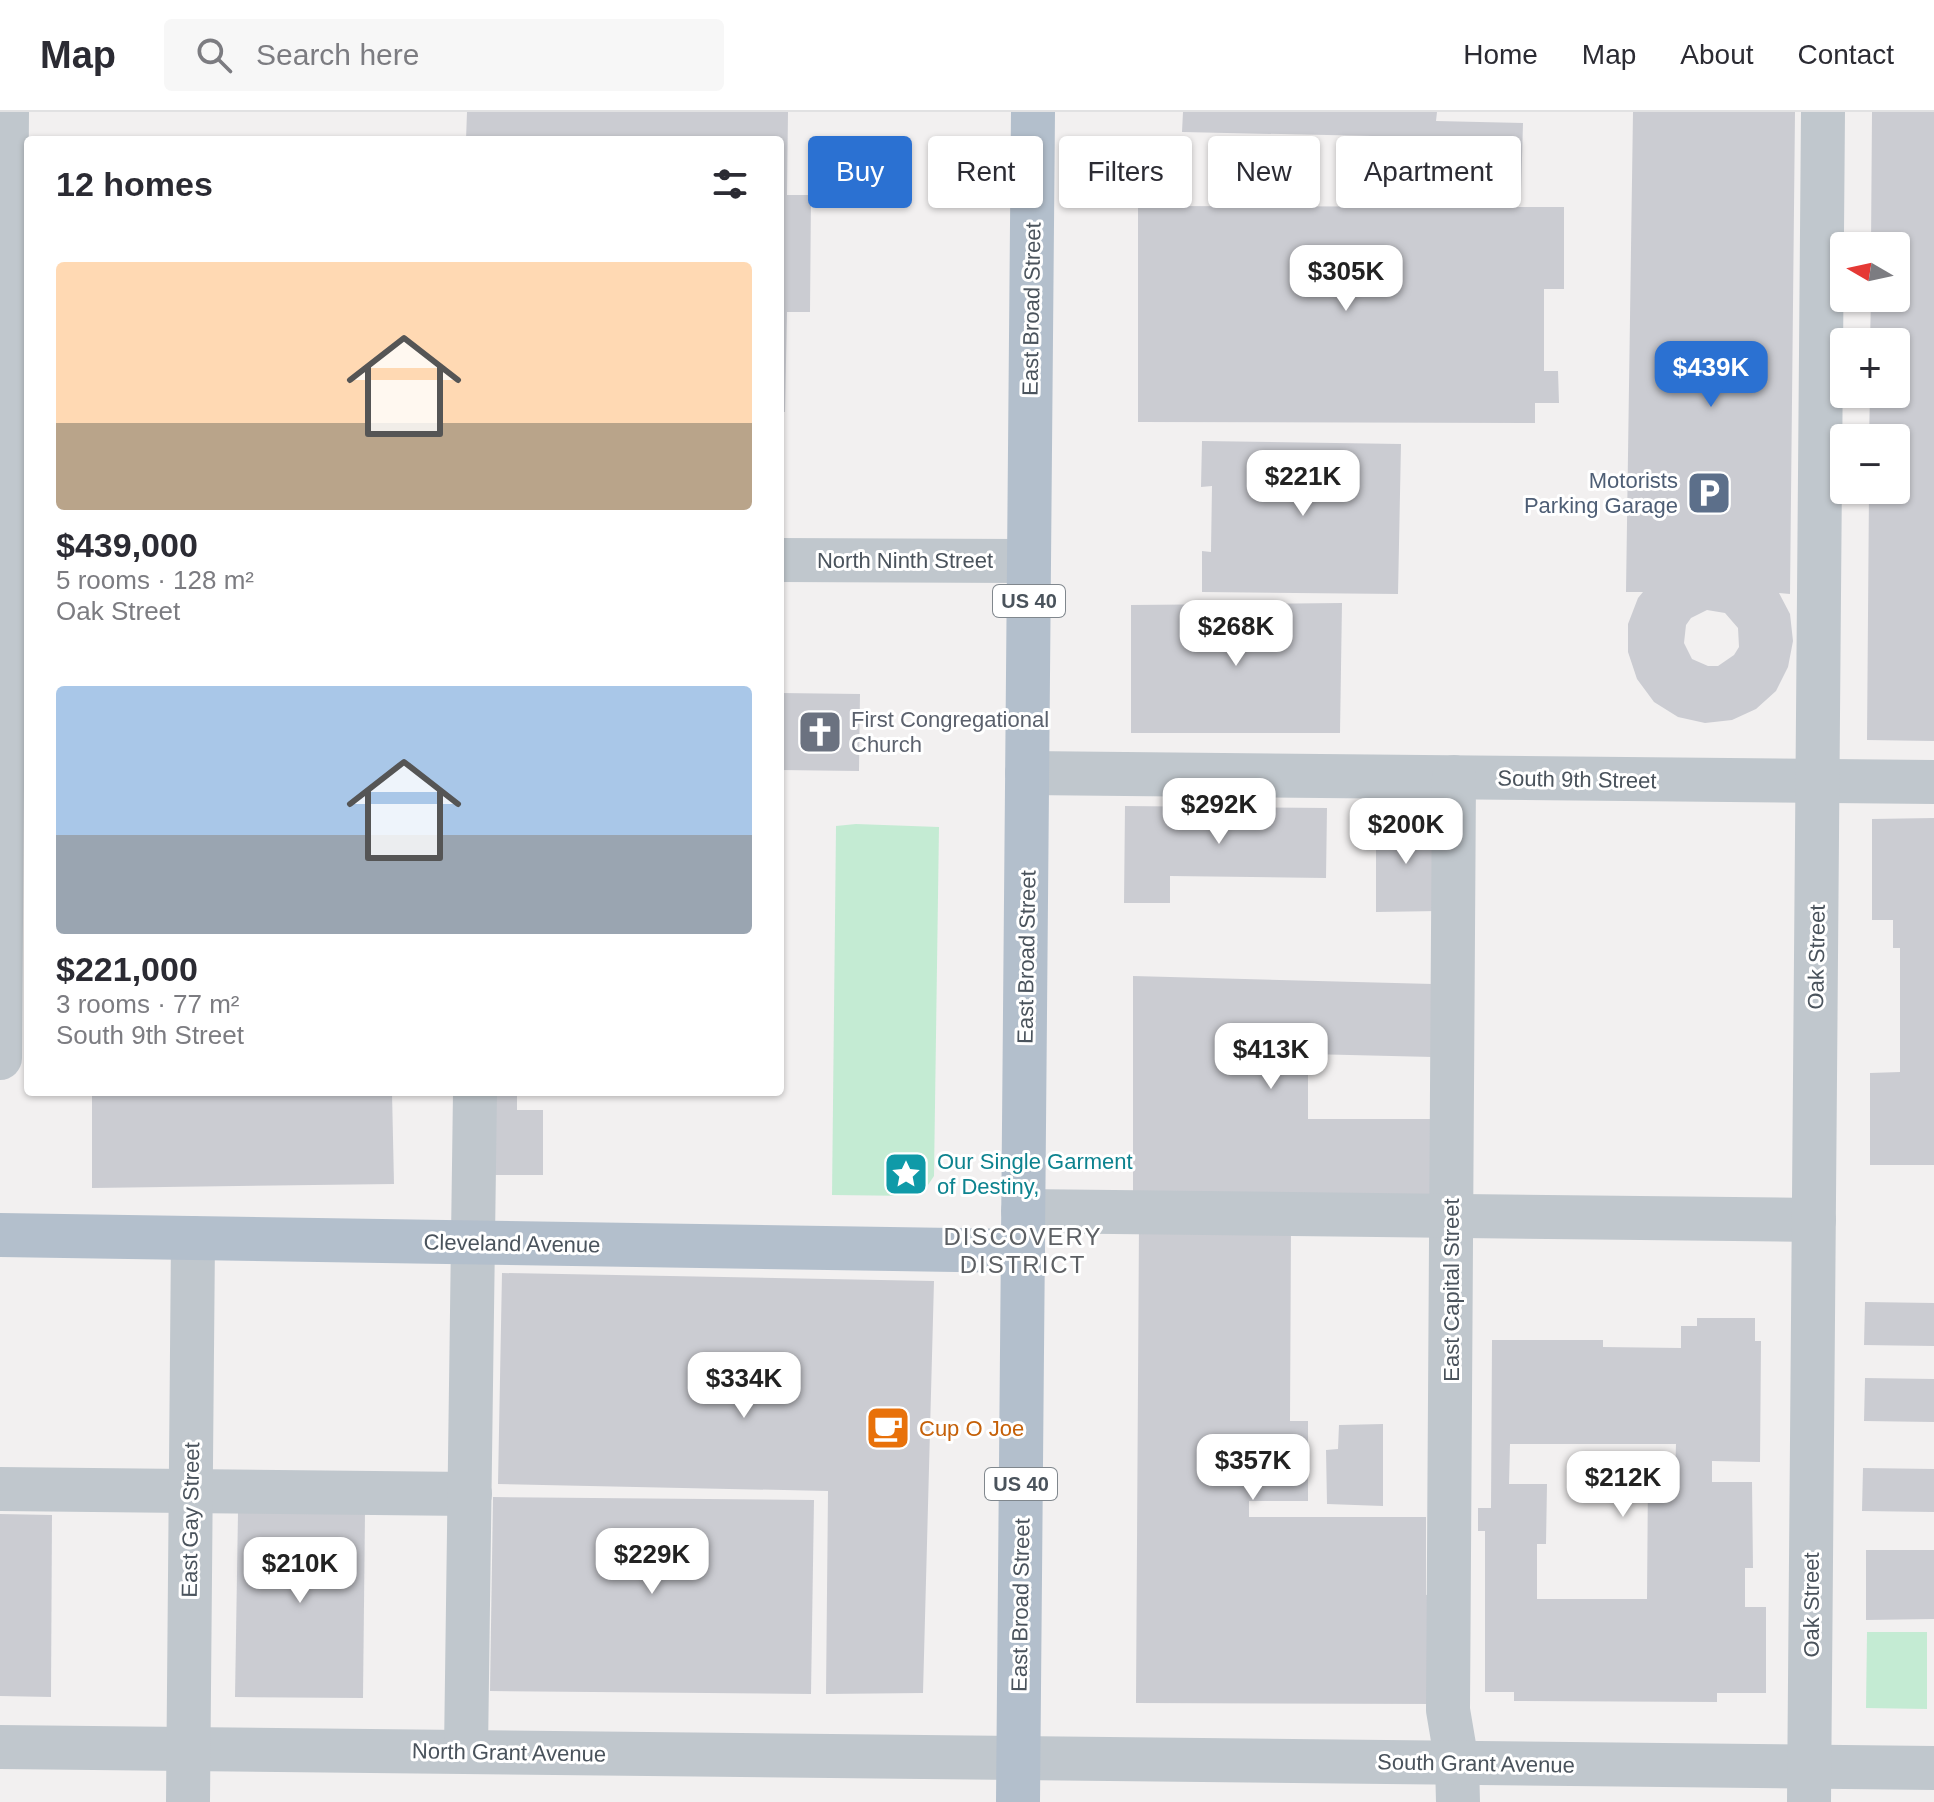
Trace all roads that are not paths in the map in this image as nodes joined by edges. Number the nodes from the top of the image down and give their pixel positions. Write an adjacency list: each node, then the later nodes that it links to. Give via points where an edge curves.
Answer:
1 (7, 112): 4 (street)
2 (1033, 112): 6 (main road, East Broad Street / US 40)
3 (1823, 112): 9 (street, Oak Street)
4 (9, 532): 11 (street)
5 (784, 560): 6 (street, North Ninth Street)
6 (1029, 561): 7 (main road, East Broad Street / US 40)
7 (1027, 773): 8 (street, South 9th Street); 16 (main road, East Broad Street / US 40)
8 (1454, 777): 9 (street, South 9th Street); 14 (street, East Capital Street)
9 (1818, 781): 10 (street, South 9th Street); 15 (street, Oak Street)
10 (1934, 782)
11 (15, 932): 12 (street)
12 (0, 1058)
13 (475, 1096): 19 (street)
14 (1452, 1216): 15 (street); 16 (street); 28 (street, East Capital Street, via 1448,1710)
15 (1814, 1220): 29 (street, Oak Street)
16 (1023, 1231): 19 (main road, Cleveland Avenue); 26 (main road, East Broad Street / US 40)
17 (0, 1235): 18 (main road, Cleveland Avenue)
18 (193, 1238): 19 (main road, Cleveland Avenue); 21 (street, East Gay Street)
19 (473, 1242): 22 (street)
20 (0, 1489): 21 (street)
21 (190, 1492): 22 (street); 24 (street, East Gay Street)
22 (470, 1494): 25 (street)
23 (0, 1747): 24 (street, North Grant Avenue)
24 (188, 1749): 25 (street, North Grant Avenue); 30 (street, East Gay Street)
25 (466, 1751): 26 (street, North Grant Avenue)
26 (1018, 1758): 28 (street, South Grant Avenue); 31 (main road, East Broad Street / US 40)
27 (1934, 1768): 29 (street, South Grant Avenue)
28 (1457, 1782): 29 (street, South Grant Avenue)
29 (1809, 1784)
30 (188, 1802)
31 (1018, 1802)

